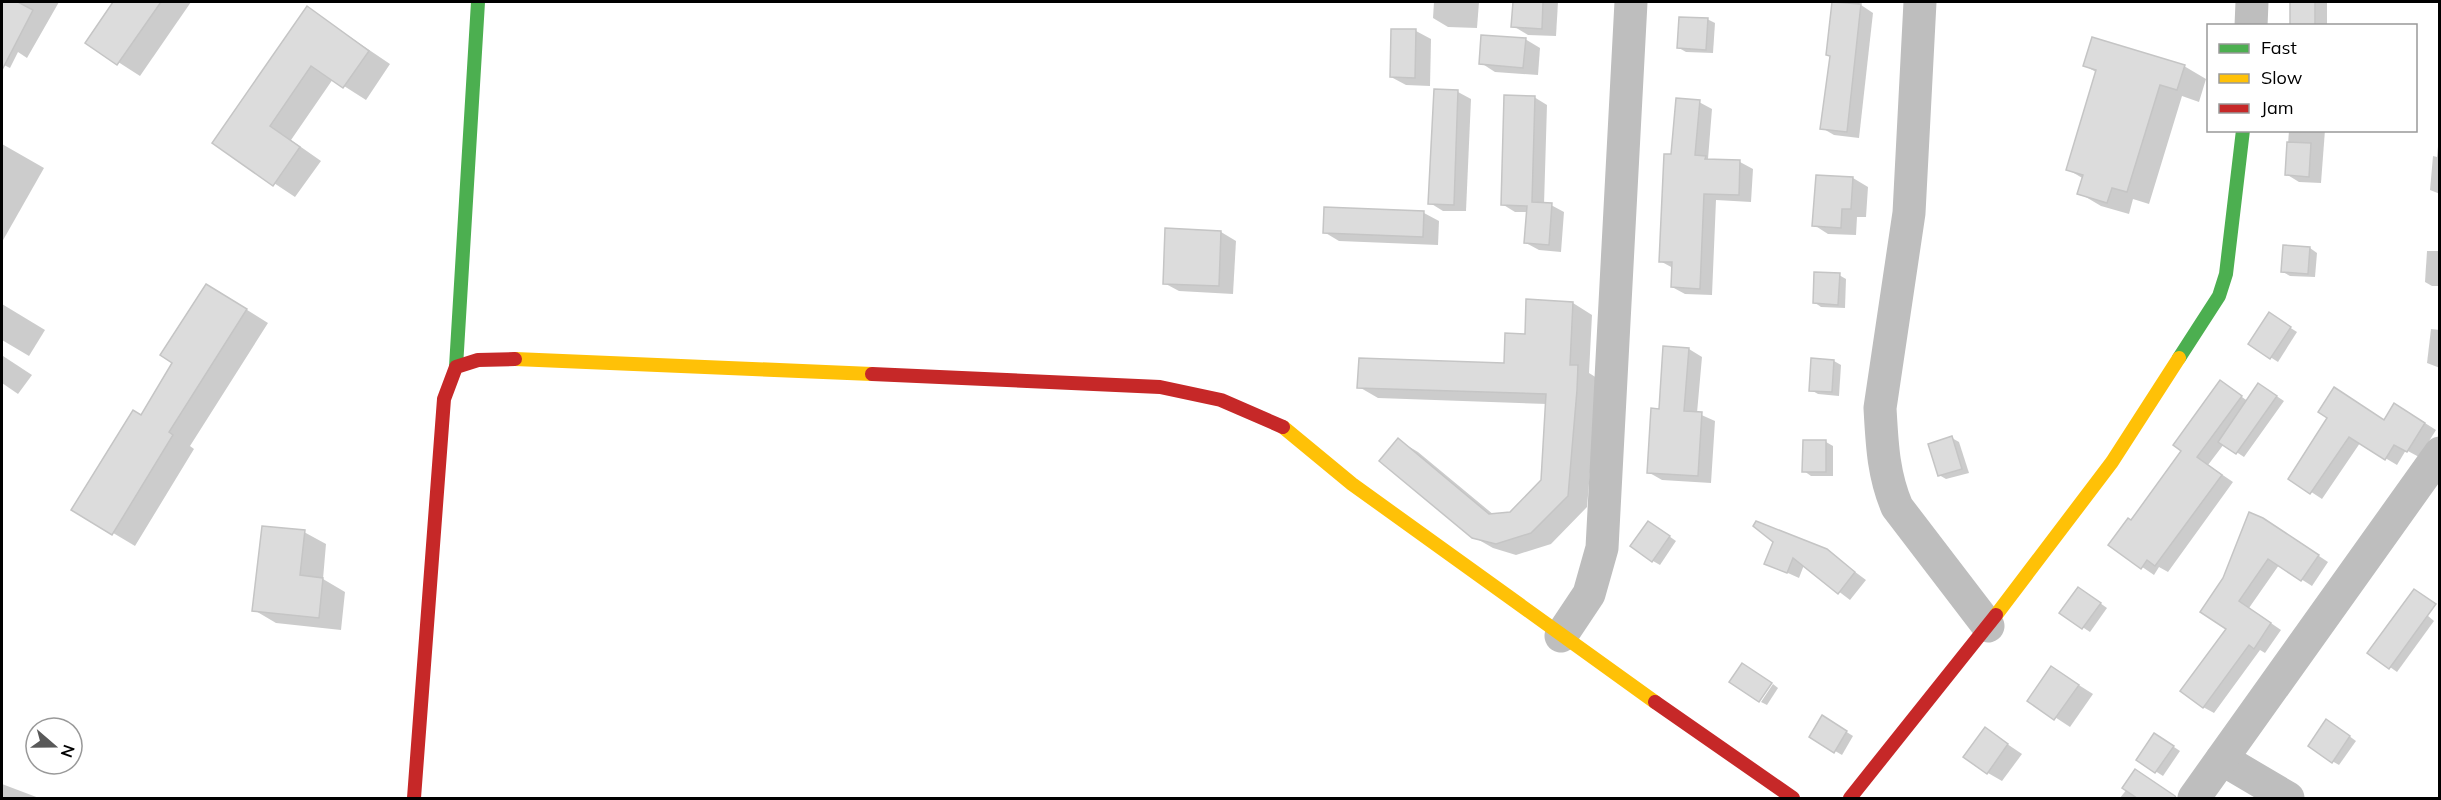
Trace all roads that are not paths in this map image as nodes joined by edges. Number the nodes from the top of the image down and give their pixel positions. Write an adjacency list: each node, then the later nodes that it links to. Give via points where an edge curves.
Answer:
1 (478, 2): 7 (street)
2 (1630, 2): 10 (street, via 1602,548 1589,594)
3 (1920, 2): 9 (street, via 1909,213 1880,408 1882,439 1887,484 1897,507)
4 (2252, 2): 5 (street)
5 (2251, 24)
6 (2242, 132): 9 (street, via 2226,274 2219,296 2112,462)
7 (456, 367): 10 (street, via 478,360 546,360 1160,387 1200,395 1284,428 1352,484); 12 (street, via 444,399)
8 (2439, 453): 11 (street)
9 (1988, 626): 14 (street)
10 (1561, 636): 13 (street)
11 (2222, 759): 15 (street); 16 (street)
12 (414, 798)
13 (1793, 798)
14 (1850, 798)
15 (2194, 798)
16 (2288, 798)

